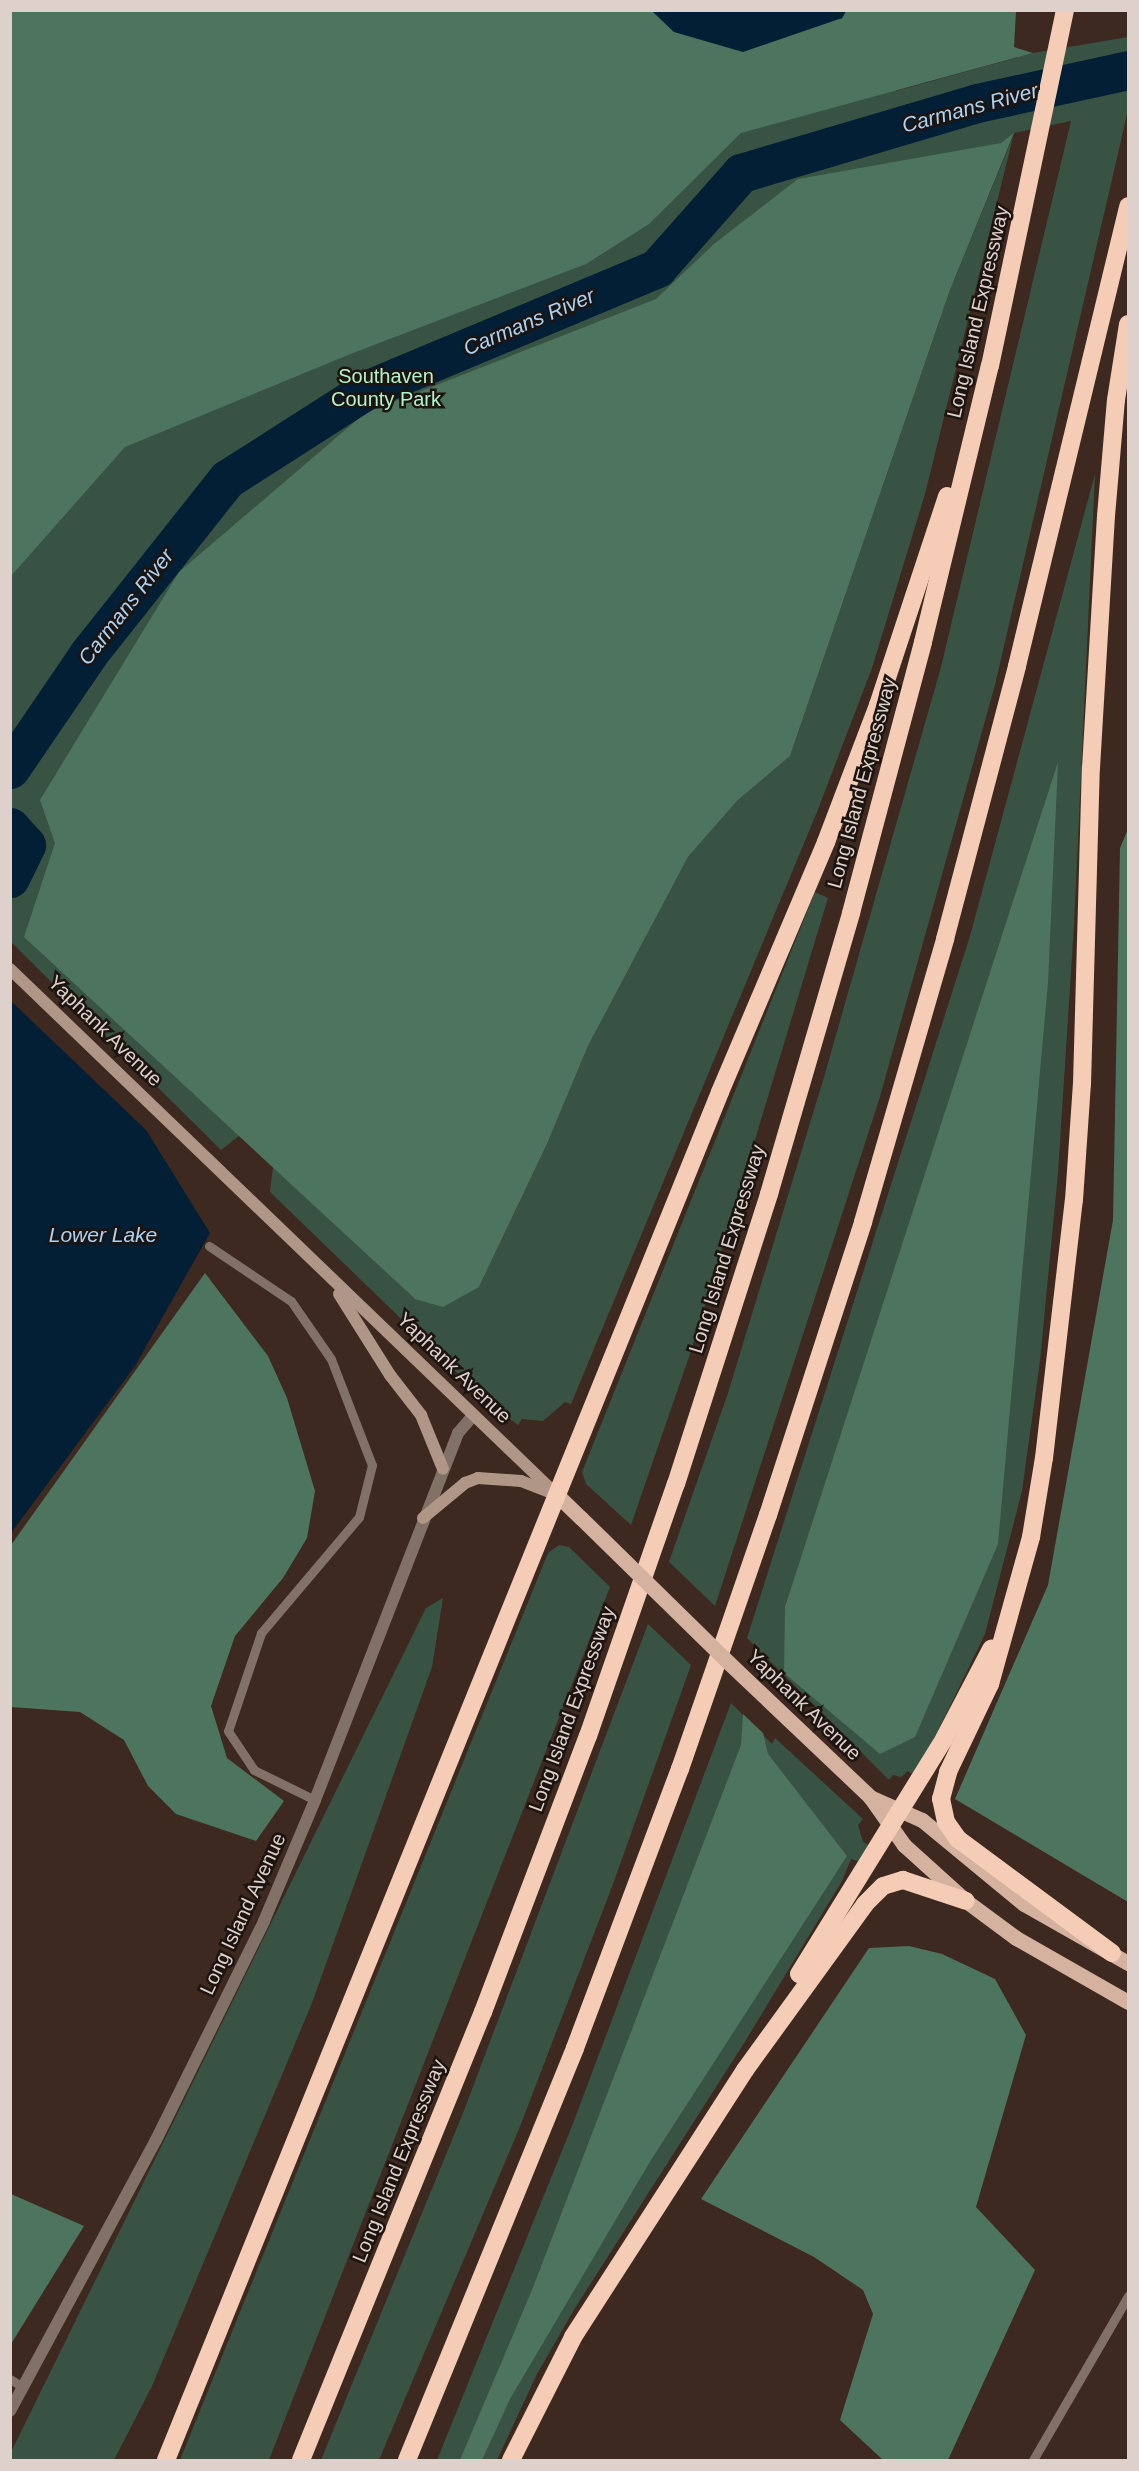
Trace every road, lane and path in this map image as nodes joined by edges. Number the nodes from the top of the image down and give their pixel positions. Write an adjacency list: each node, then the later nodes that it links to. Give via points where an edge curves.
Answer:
1 (1065, 10): 4 (highway, Long Island Expressway)
2 (1128, 206): 28 (highway, via 1014,677 945,939 859,1233 768,1515 680,1769 575,2048)
3 (1128, 324): 12 (highway, via 1116,400 1106,516 1091,768 1082,1084 1074,1200 1044,1458)
4 (990, 366): 10 (highway, via 847,790); 27 (highway, Long Island Expressway, via 848,924 769,1194 676,1484 588,1736 483,2013)
5 (10, 969): 7 (main road, Yaphank Avenue)
6 (209, 1246): 14 (lane, via 291,1301 331,1359 372,1465 359,1516 261,1633 228,1731 254,1770)
7 (329, 1277): 8 (main road, Yaphank Avenue); 9 (main road, via 390,1375 421,1414)
8 (473, 1416): 9 (street, Long Island Avenue, via 458,1434); 10 (main road, Yaphank Avenue)
9 (443, 1469): 11 (street, Long Island Avenue)
10 (556, 1494): 11 (main road, via 521,1481 478,1478 465,1483); 13 (main road, Yaphank Avenue, bridge); 26 (highway)
11 (423, 1518): 14 (street, Long Island Avenue)
12 (1018, 1590): 15 (highway, via 962,1709); 18 (highway, via 990,1684 942,1786 942,1811 951,1831 982,1858)
13 (870, 1797): 15 (main road, Yaphank Avenue); 16 (main road, Yaphank Avenue)
14 (315, 1800): 24 (street, Long Island Avenue, via 208,2036)
15 (900, 1810): 16 (highway); 18 (main road, Yaphank Avenue, via 922,1820 1043,1917)
16 (890, 1826): 17 (main road, Yaphank Avenue, via 904,1845); 21 (highway)
17 (966, 1901): 20 (main road, Yaphank Avenue, via 1016,1938); 21 (highway, via 913,1880 883,1886 849,1923)
18 (1112, 1953): 19 (main road, Yaphank Avenue)
19 (1128, 1963)
20 (1128, 2002)
21 (745, 2070): 29 (highway, via 573,2337)
22 (1128, 2296): 30 (lane)
23 (10, 2379): 24 (lane)
24 (23, 2388): 25 (street, Long Island Avenue)
25 (10, 2411)
26 (166, 2460)
27 (302, 2460)
28 (407, 2460)
29 (511, 2460)
30 (1033, 2460)

